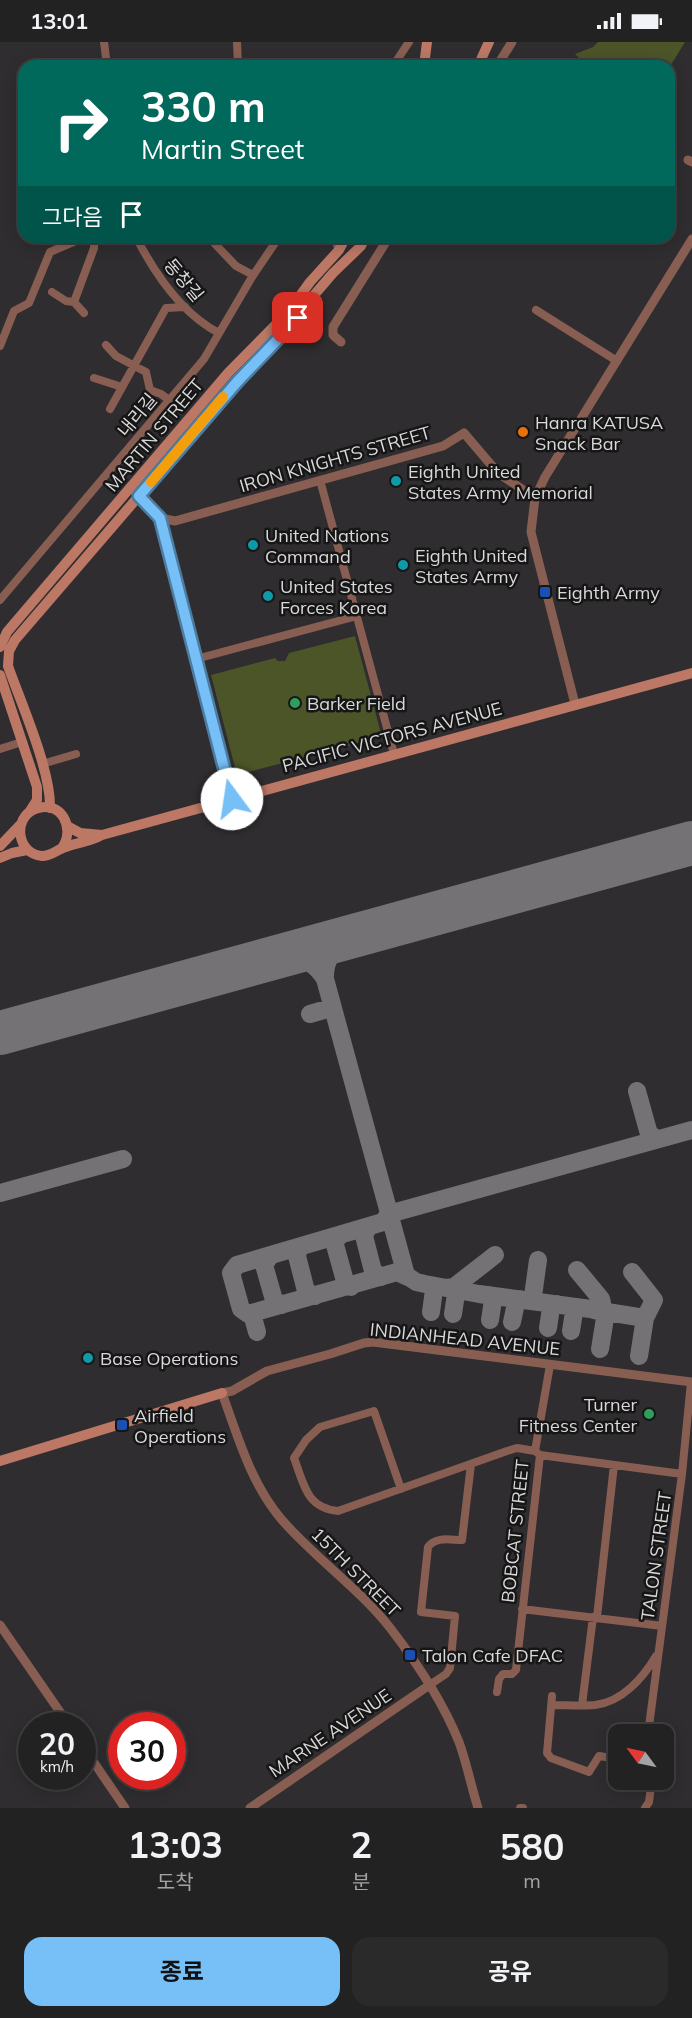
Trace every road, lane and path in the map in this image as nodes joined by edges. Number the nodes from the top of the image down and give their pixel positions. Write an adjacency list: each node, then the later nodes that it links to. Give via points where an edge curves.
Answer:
1 (104, 42): 7 (street)
2 (237, 42): 8 (street)
3 (410, 42): 9 (street)
4 (427, 42): 10 (main road)
5 (489, 42): 11 (main road)
6 (512, 42): 12 (street)
7 (106, 60)
8 (238, 60)
9 (397, 60)
10 (424, 60)
11 (481, 60)
12 (501, 60)
13 (692, 239): 34 (street)
14 (63, 243): 33 (street, via 50,252 30,303 14,311)
15 (94, 243): 26 (street)
16 (139, 243): 27 (street, 동창길)
17 (215, 243): 24 (street, via 236,266)
18 (275, 243): 24 (street, 내리길)
19 (336, 243): 23 (street)
20 (343, 243): 23 (main road, MARTIN STREET)
21 (362, 243): 41 (main road, MARTIN STREET, via 298,318)
22 (385, 243): 31 (street, via 333,327)
23 (339, 250): 41 (main road, MARTIN STREET, via 289,311 228,373)
24 (253, 275): 30 (street, 내리길)
25 (52, 292): 26 (street)
26 (74, 302): 29 (street)
27 (185, 307): 30 (street, 동창길); 35 (street, via 166,308)
28 (536, 310): 34 (street)
29 (84, 313)
30 (219, 333): 38 (street, 내리길, via 204,359)
31 (340, 342)
32 (106, 345): 35 (street)
33 (0, 346)
34 (616, 361): 42 (street)
35 (134, 366): 37 (street); 38 (street, via 146,372 150,390)
36 (94, 378): 37 (street)
37 (122, 387): 39 (street)
38 (169, 400): 44 (street, 내리길)
39 (110, 409)
40 (320, 480): 42 (street, IRON KNIGHTS STREET, via 443,446 464,433 498,473); 43 (street, IRON KNIGHTS STREET, via 175,521); 45 (street)
41 (135, 492): 43 (street); 46 (main road, MARTIN STREET, via 15,623); 55 (main road, MARTIN STREET, via 9,651 8,666)
42 (535, 498): 50 (street, via 531,532)
43 (160, 518): 47 (street)
44 (0, 600)
45 (357, 616): 47 (street); 54 (street)
46 (0, 645)
47 (196, 659): 56 (street)
48 (692, 673): 50 (main road, PACIFIC VICTORS AVENUE)
49 (0, 675): 51 (main road)
50 (575, 704): 54 (main road, PACIFIC VICTORS AVENUE)
51 (22, 742): 52 (street); 58 (main road, via 37,787 36,803)
52 (0, 749)
53 (76, 754): 55 (street)
54 (394, 754): 56 (main road, PACIFIC VICTORS AVENUE)
55 (42, 764): 57 (main road, MARTIN STREET)
56 (232, 799): 61 (main road, PACIFIC VICTORS AVENUE)
57 (50, 808): 58 (main road, via 38,808); 60 (main road, via 62,816)
58 (27, 814): 59 (main road)
59 (21, 824): 62 (main road); 64 (main road, via 20,838)
60 (67, 826): 61 (main road, via 81,833); 63 (main road)
61 (102, 835): 63 (main road, PACIFIC VICTORS AVENUE)
62 (0, 846)
63 (62, 848): 64 (main road, via 45,856)
64 (27, 850): 65 (main road)
65 (0, 858)
66 (550, 1365): 67 (street, INDIANHEAD AVENUE); 68 (street, INDIANHEAD AVENUE, via 364,1343 267,1371); 69 (street, BOBCAT STREET)
67 (691, 1382): 73 (street, TALON STREET)
68 (222, 1393): 70 (main road, INDIANHEAD AVENUE); 80 (street, 15TH STREET, via 237,1440 280,1518 365,1599 391,1629)
69 (538, 1453): 71 (street, via 517,1448); 72 (street); 75 (street, BOBCAT STREET)
70 (0, 1461)
71 (471, 1464): 74 (street); 80 (street, via 462,1540 437,1540 428,1547 421,1612 455,1616 450,1668)
72 (614, 1465): 73 (street); 76 (street)
73 (682, 1474): 78 (street, TALON STREET)
74 (401, 1489): 74 (street, via 374,1411 320,1427 294,1458 312,1502 326,1510 338,1512)
75 (522, 1609): 76 (street); 81 (street, BOBCAT STREET, via 516,1670 503,1674)
76 (595, 1617): 78 (street); 83 (street)
77 (0, 1625): 85 (street)
78 (662, 1626): 79 (street, TALON STREET)
79 (658, 1652): 83 (street, via 647,1672 622,1694 605,1702); 86 (street, TALON STREET)
80 (428, 1686): 91 (street, MARNE AVENUE); 92 (street, 15TH STREET, via 445,1711 459,1744)
81 (497, 1692)
82 (552, 1696): 84 (street)
83 (582, 1705): 84 (street)
84 (552, 1706): 87 (street, via 547,1753 551,1758 589,1772 599,1756)
85 (60, 1712)
86 (649, 1724)
87 (608, 1757)
88 (96, 1766): 90 (street)
89 (651, 1790): 93 (street)
90 (125, 1808)
91 (250, 1808)
92 (478, 1808)
93 (645, 1808)

